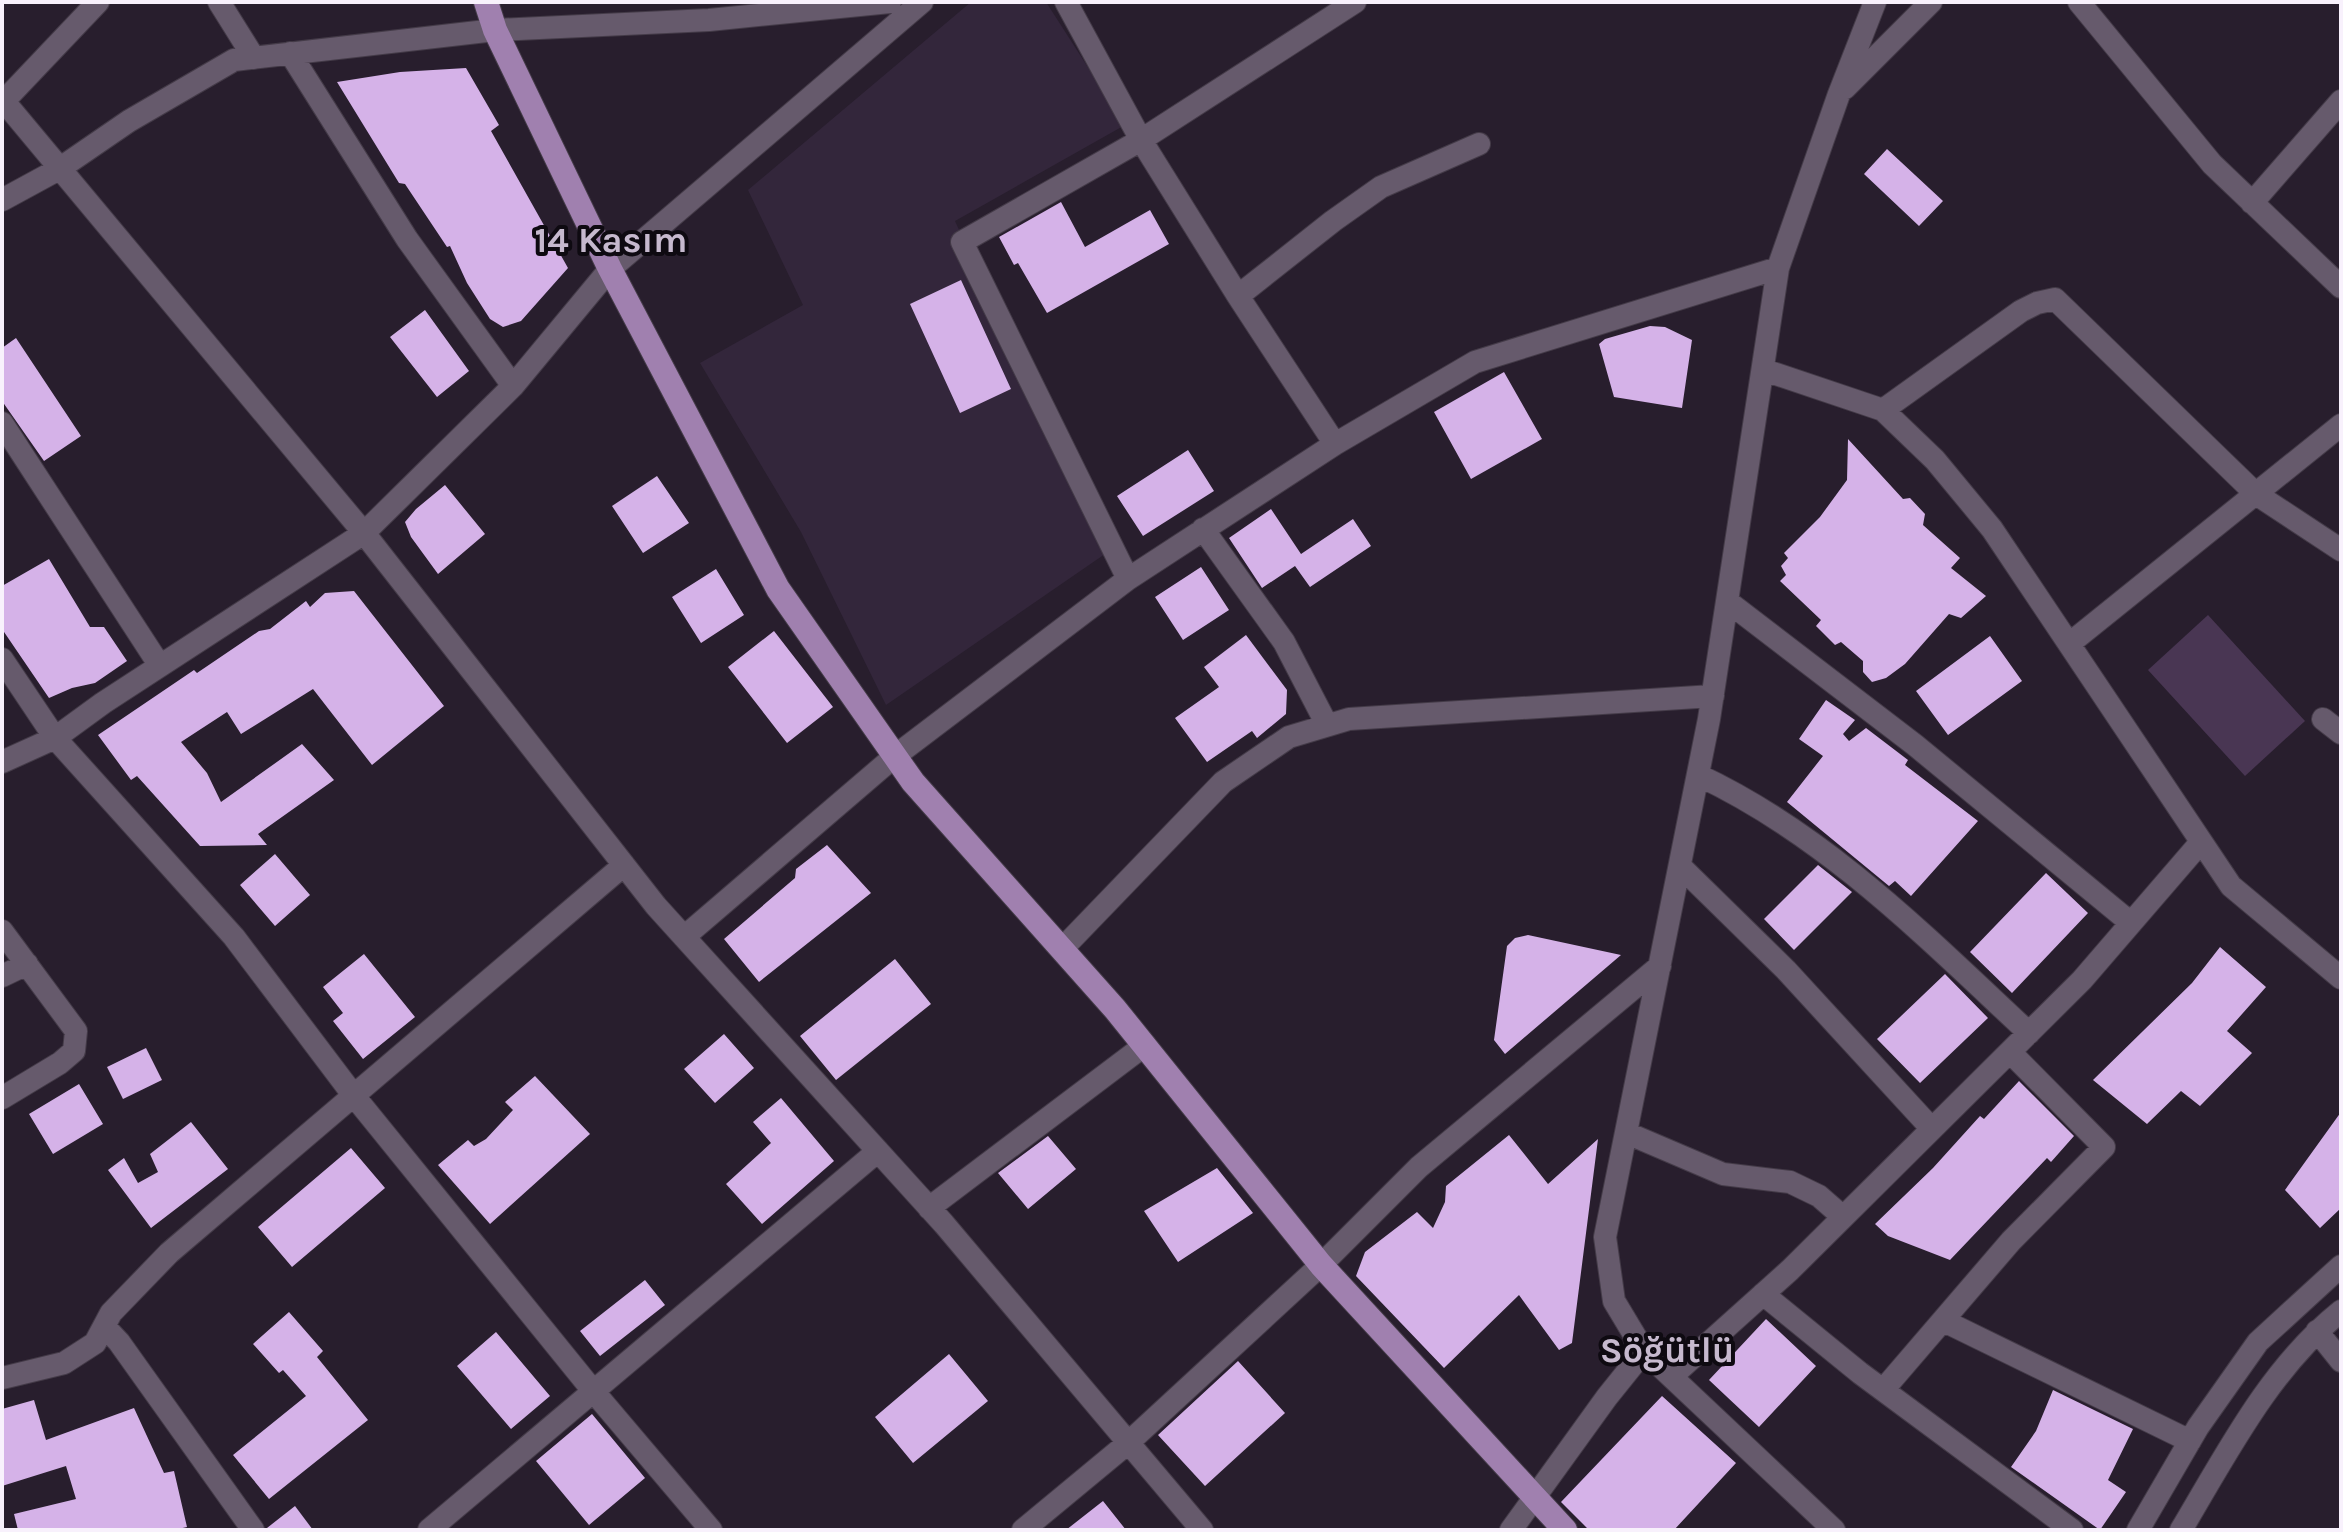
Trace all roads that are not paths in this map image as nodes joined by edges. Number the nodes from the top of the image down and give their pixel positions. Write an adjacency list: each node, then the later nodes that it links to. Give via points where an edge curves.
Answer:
1 (98, 2): 16 (street)
2 (219, 2): 14 (street)
3 (486, 2): 12 (main road)
4 (890, 2): 11 (street)
5 (922, 2): 24 (street)
6 (1066, 2): 18 (street)
7 (1355, 2): 18 (street)
8 (1875, 2): 15 (street)
9 (1931, 2): 15 (street)
10 (2079, 2): 22 (street, via 2184,132)
11 (706, 11): 12 (street)
12 (495, 30): 13 (street); 24 (main road)
13 (290, 53): 14 (street); 28 (street, via 407,239)
14 (254, 58): 20 (street, via 234,60)
15 (1839, 94): 23 (street)
16 (3, 100): 20 (street)
17 (2341, 101): 22 (street)
18 (1141, 140): 26 (street); 37 (street, via 962,242)
19 (1479, 144): 26 (street, via 1381,187)
20 (59, 169): 21 (street); 35 (street)
21 (2, 200)
22 (2252, 203): 25 (street)
23 (1778, 268): 27 (street); 32 (street, via 1475,362)
24 (610, 269): 28 (street); 47 (main road, via 778,589)
25 (2341, 287)
26 (1238, 296): 32 (street)
27 (1764, 370): 29 (street); 38 (street)
28 (513, 386): 35 (street)
29 (1883, 410): 33 (street, via 2021,311 2055,299); 39 (street, via 1935,460 1992,529)
30 (2, 423): 41 (street)
31 (2341, 425): 33 (street)
32 (1335, 444): 34 (street)
33 (2256, 494): 36 (street); 39 (street)
34 (1203, 529): 37 (street); 44 (street, via 1284,642)
35 (364, 533): 41 (street); 51 (street)
36 (2341, 550)
37 (1128, 579): 47 (street)
38 (1727, 601): 42 (street); 53 (street, via 1915,745)
39 (2069, 644): 50 (street)
40 (2, 659): 46 (street)
41 (160, 666): 46 (street)
42 (1713, 696): 44 (street, via 1349,719); 49 (street)
43 (2323, 719): 45 (street)
44 (1327, 725): 56 (street, via 1289,737 1223,782)
45 (2341, 733)
46 (55, 738): 48 (street); 64 (street, via 234,937)
47 (895, 756): 55 (street); 56 (main road)
48 (2, 762)
49 (1698, 775): 52 (street); 61 (street, via 1755,804 1877,892)
50 (2201, 842): 53 (street); 60 (street, via 2231,886)
51 (624, 865): 55 (street); 64 (street)
52 (1680, 866): 58 (street); 66 (street, via 1786,970)
53 (2131, 923): 61 (street)
54 (2, 931): 57 (street)
55 (684, 937): 68 (street)
56 (1062, 949): 62 (main road)
57 (27, 964): 59 (street); 65 (street, via 76,1031 74,1051)
58 (1660, 966): 67 (street); 71 (street, via 1419,1167)
59 (2, 976)
60 (2341, 978)
61 (2029, 1033): 63 (street)
62 (1145, 1045): 69 (street); 71 (main road)
63 (2010, 1052): 66 (street); 75 (street, via 2104,1147 2011,1241)
64 (354, 1096): 76 (street, via 169,1253); 83 (street)
65 (2, 1098)
66 (1932, 1129): 70 (street)
67 (1627, 1133): 70 (street, via 1710,1170 1790,1182 1819,1196); 78 (street, via 1605,1237 1614,1301)
68 (878, 1151): 69 (street); 83 (street)
69 (929, 1208): 85 (street)
70 (1843, 1217): 73 (street)
71 (1321, 1265): 85 (street); 86 (main road)
72 (2341, 1266): 84 (street, via 2258,1342)
73 (1763, 1294): 80 (street); 82 (street)
74 (2341, 1311): 77 (street)
75 (1944, 1321): 82 (street); 84 (street)
76 (104, 1326): 81 (street, via 95,1343 64,1363); 87 (street)
77 (2317, 1331): 79 (street); 97 (street, via 2259,1401)
78 (1644, 1351): 80 (street); 86 (street)
79 (2341, 1361)
80 (1672, 1376): 94 (street)
81 (2, 1378)
82 (1883, 1390): 95 (street)
83 (594, 1392): 88 (street); 89 (street)
84 (2190, 1441): 96 (street)
85 (1128, 1443): 90 (street); 91 (street)
86 (1535, 1497): 92 (street); 93 (main road)
87 (253, 1530)
88 (429, 1530)
89 (711, 1530)
90 (1023, 1530)
91 (1202, 1530)
92 (1511, 1530)
93 (1565, 1530)
94 (1834, 1530)
95 (2072, 1530)
96 (2138, 1530)
97 (2181, 1530)

